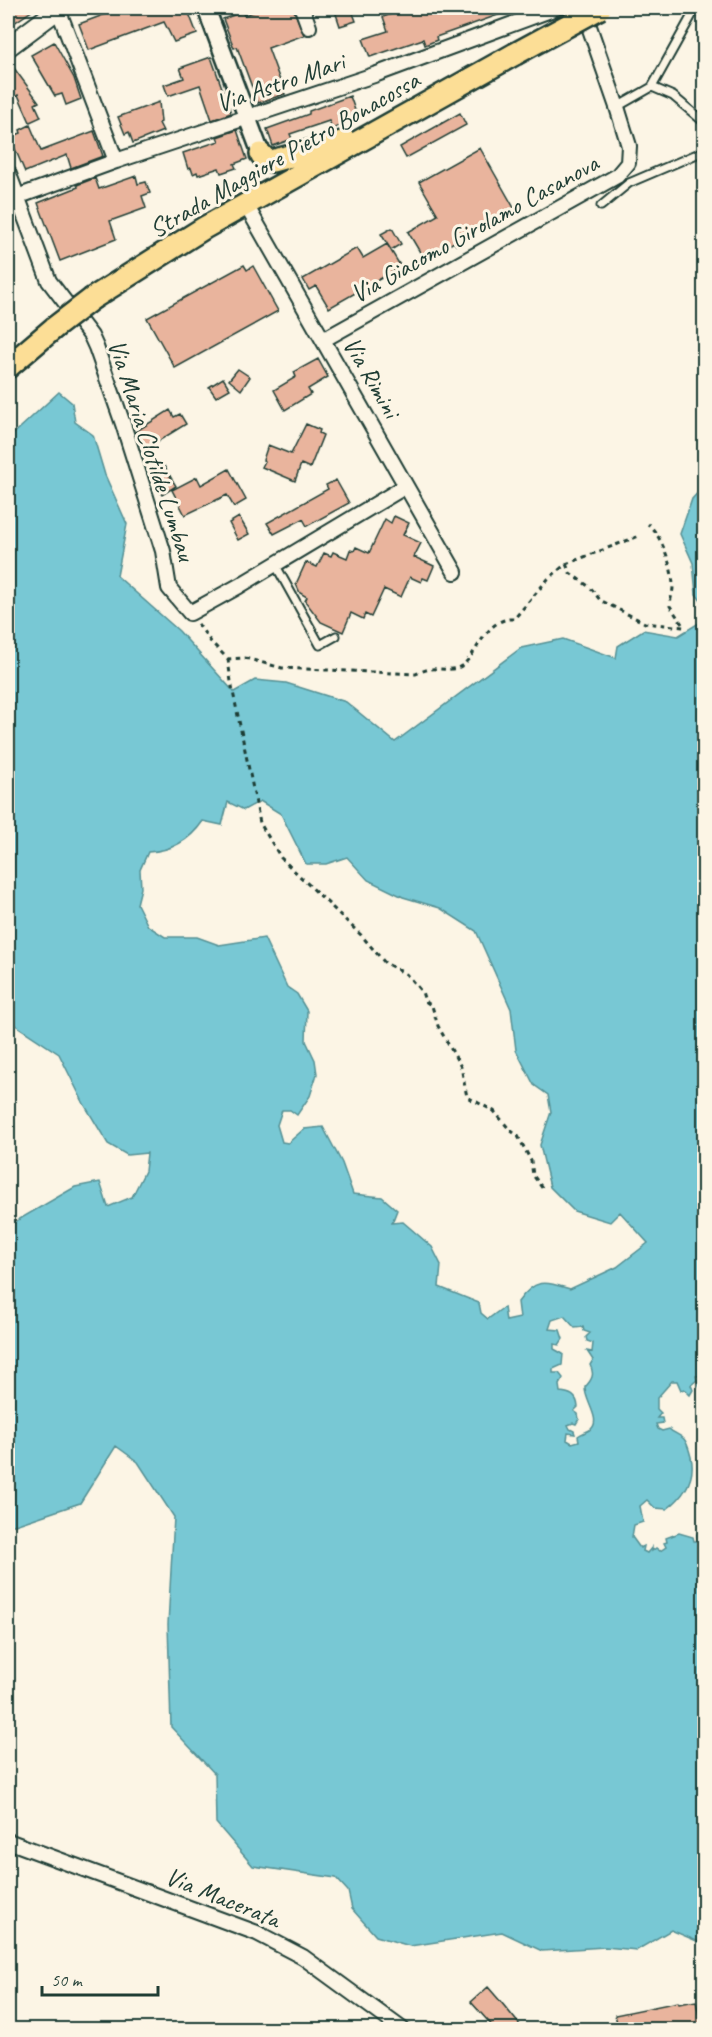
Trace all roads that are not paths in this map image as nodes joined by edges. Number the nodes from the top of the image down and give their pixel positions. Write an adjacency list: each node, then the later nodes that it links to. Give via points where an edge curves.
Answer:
1 (59, 8): 9 (main road); 17 (street)
2 (208, 8): 12 (street)
3 (302, 8): 8 (street)
4 (556, 8): 12 (street, Via Astro Mari)
5 (582, 8): 11 (street, Via Giacomo Girolamo Casanova)
6 (600, 8): 14 (main road, Strada Maggiore Pietro Bonacossa, bridge)
7 (696, 8): 10 (lane)
8 (309, 27)
9 (8, 47)
10 (652, 87): 11 (lane); 13 (lane, via 673,96)
11 (617, 107): 22 (street, Via Giacomo Girolamo Casanova, via 630,151 628,164 620,174)
12 (246, 119): 16 (street); 17 (street, Via Astro Mari)
13 (705, 122)
14 (378, 132): 16 (main road, via 272,161); 20 (main road, Strada Maggiore Pietro Bonacossa)
15 (705, 151): 21 (lane, via 629,183)
16 (261, 154)
17 (116, 162): 19 (street, Via Astro Mari)
18 (8, 172): 19 (street, Via Maria Clotilde Lumbau)
19 (17, 197): 25 (street, Via Maria Clotilde Lumbau, via 50,281 96,347 161,542 169,588 190,613)
20 (246, 206): 22 (street, Via Rimini); 23 (main road, Strada Maggiore Pietro Bonacossa, bridge, via 93,298)
21 (601, 206)
22 (323, 340): 24 (street, Via Rimini)
23 (8, 367)
24 (406, 486): 25 (street); 26 (street, Via Rimini)
25 (275, 564): 27 (lane, via 320,645)
26 (455, 572)
27 (336, 636)
28 (9, 1842): 29 (street, Via Macerata, via 257,1933 303,1957)
29 (403, 2030)

